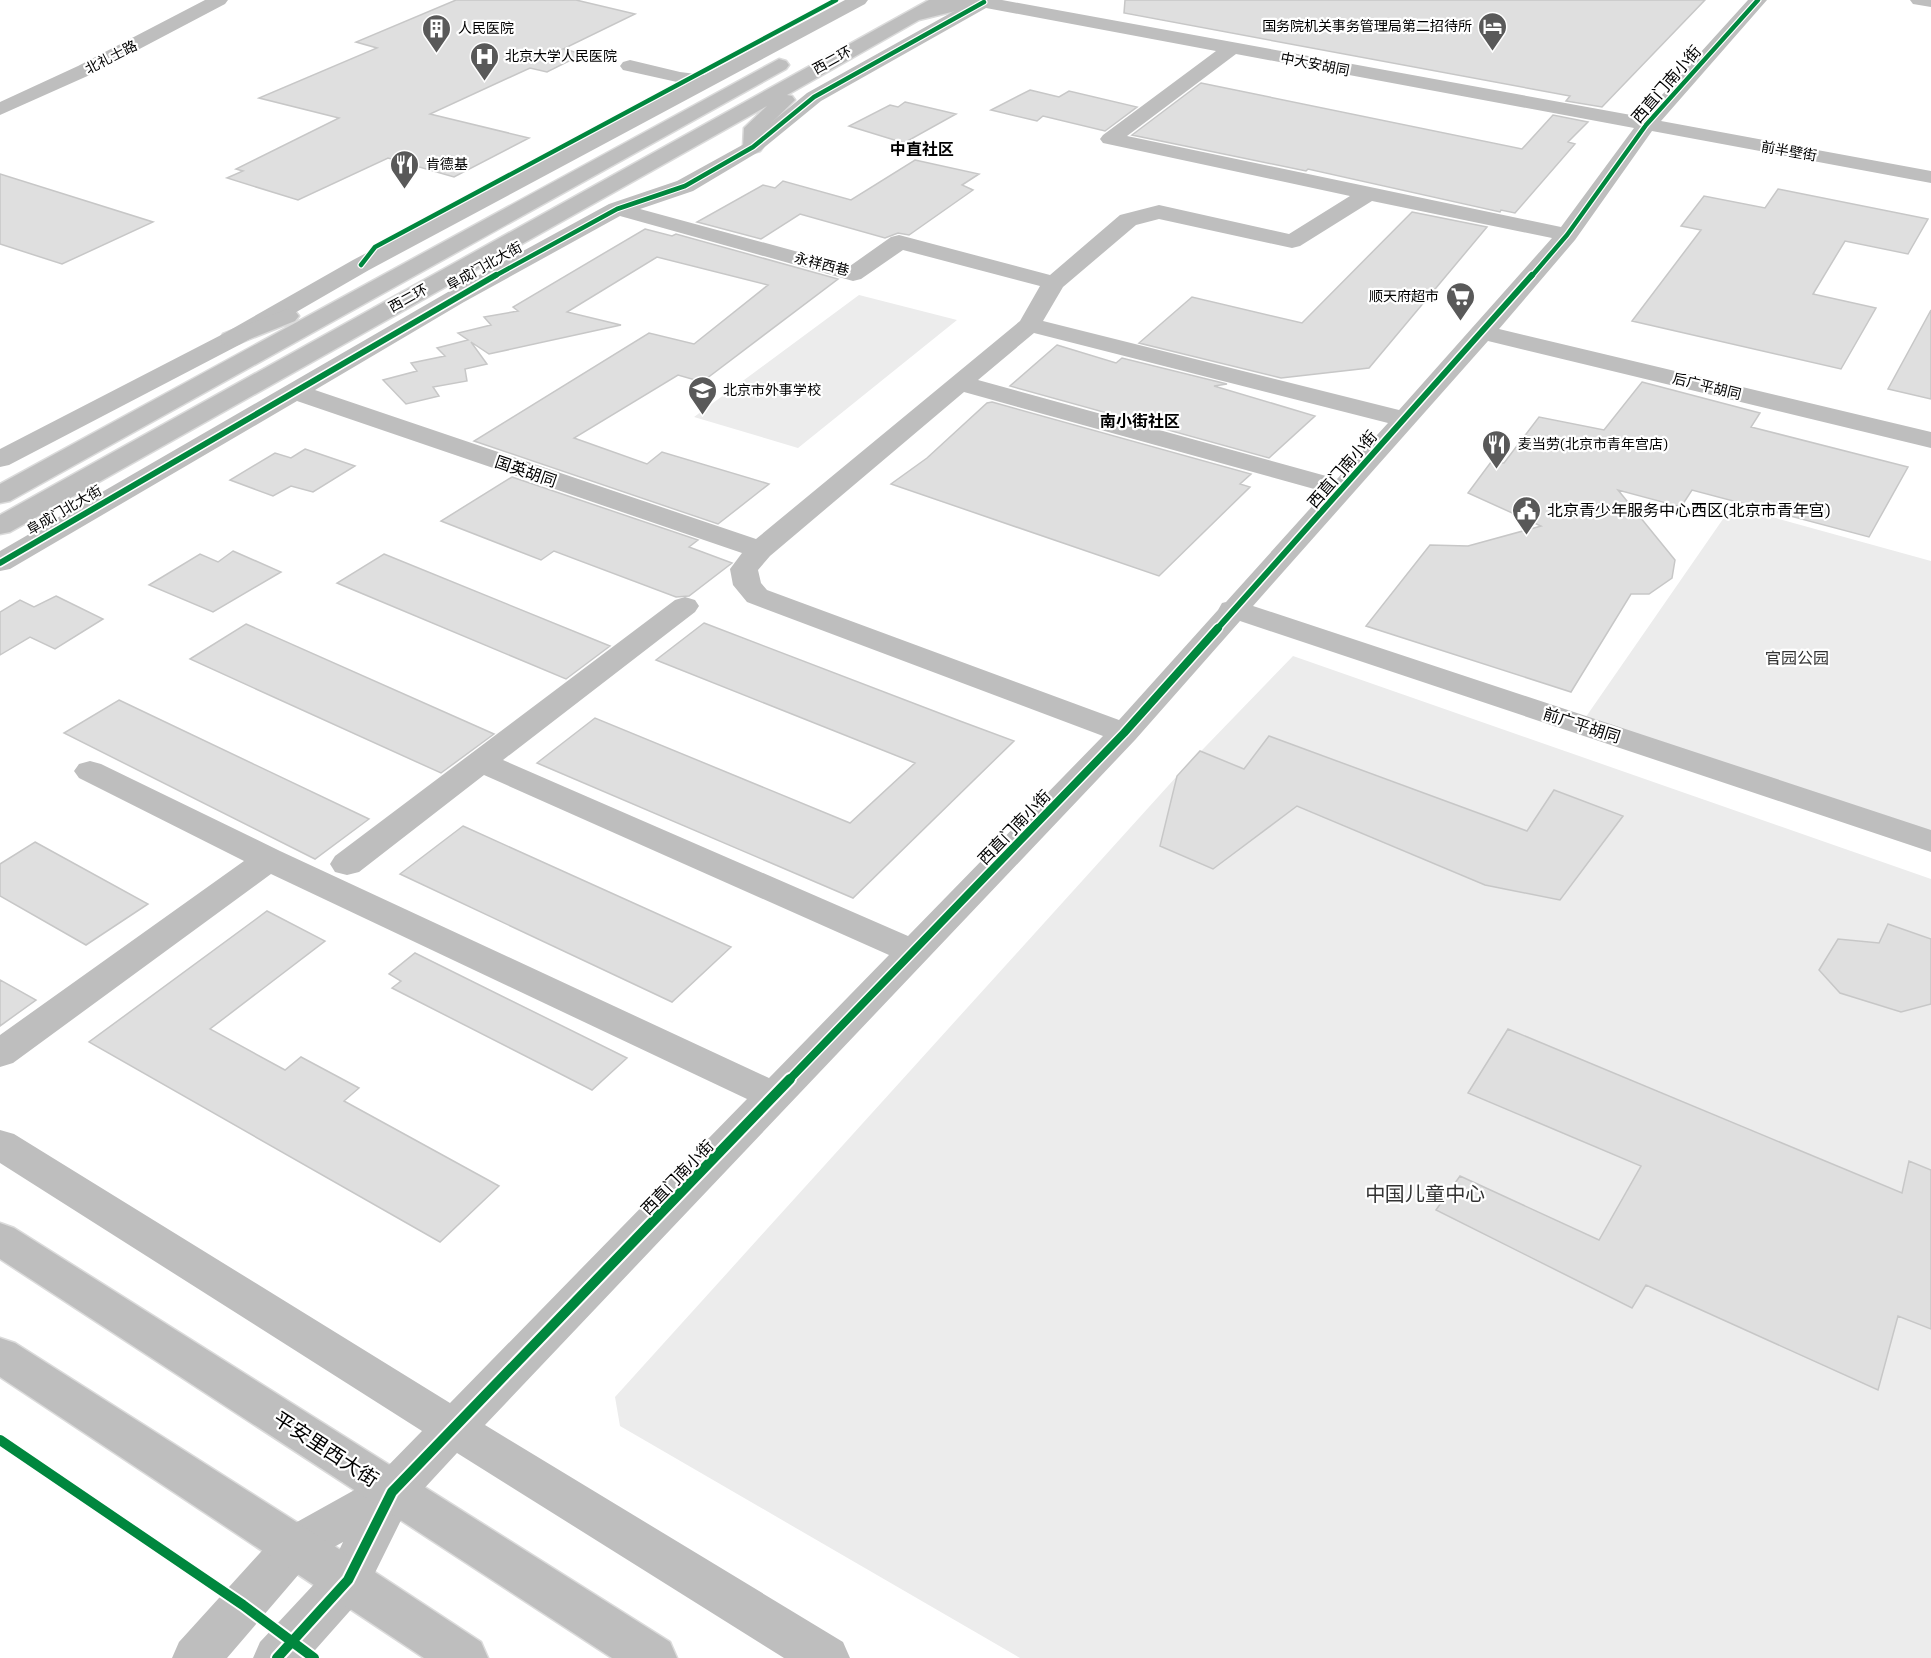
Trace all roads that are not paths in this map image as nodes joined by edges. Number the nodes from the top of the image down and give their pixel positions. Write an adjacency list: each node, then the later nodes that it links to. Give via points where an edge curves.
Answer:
1 (219, 0): 13 (main road, 北礼士路)
2 (942, 0): 8 (main road, 西二环)
3 (1758, 0): 14 (main road, 西直门南小街)
4 (1919, 0): 6 (main road)
5 (981, 1): 8 (main road); 9 (main road, 中大安胡同); 15 (main road, 阜成门北大街, via 814,97)
6 (1931, 2)
7 (867, 6): 12 (main road); 20 (main road, 西二环)
8 (907, 20): 11 (main road, 西二环)
9 (1232, 48): 14 (main road, 中大安胡同); 17 (main road, via 1110,139)
10 (630, 66): 12 (main road)
11 (819, 67): 15 (main road, via 805,85 754,128); 32 (main road, 西二环)
12 (707, 81): 24 (main road, via 361,265)
13 (0, 109)
14 (1646, 125): 16 (main road, 前半壁街); 19 (main road, 西直门南小街)
15 (753, 147): 18 (main road, 阜成门北大街, via 685,186)
16 (1931, 177)
17 (1368, 194): 19 (main road); 21 (main road, via 1292,241 1159,212 1128,219)
18 (617, 209): 21 (main road, 永祥西巷, via 853,274 899,242); 26 (main road, 阜成门北大街)
19 (1567, 235): 23 (main road, 西直门南小街)
20 (449, 247): 24 (main road); 31 (main road, 西二环)
21 (1054, 284): 22 (main road)
22 (1029, 325): 25 (main road); 27 (main road)
23 (1483, 332): 27 (main road, 西直门南小街); 28 (main road, 后广平胡同)
24 (232, 339): 29 (main road)
25 (960, 383): 30 (main road); 33 (main road)
26 (293, 391): 33 (main road, 国英胡同); 34 (main road, 阜成门北大街)
27 (1403, 419): 30 (main road, 西直门南小街)
28 (1931, 440)
29 (0, 459)
30 (1344, 489): 36 (main road, 西直门南小街)
31 (0, 495)
32 (0, 526)
33 (760, 550): 37 (main road, via 744,569 747,585 757,596)
34 (0, 563)
35 (685, 606): 38 (main road)
36 (1232, 609): 37 (main road, 西直门南小街); 40 (main road, 前广平胡同)
37 (1124, 733): 43 (main road, 西直门南小街)
38 (481, 762): 42 (main road); 43 (main road)
39 (90, 771): 41 (main road)
40 (1931, 841)
41 (268, 859): 44 (main road); 45 (main road)
42 (347, 864)
43 (913, 952): 45 (main road, 西直门南小街)
44 (0, 1054)
45 (774, 1096): 49 (main road, 西直门南小街)
46 (0, 1144): 49 (main road)
47 (0, 1239): 50 (main road, 平安里西大街)
48 (0, 1355): 51 (main road)
49 (453, 1428): 50 (main road, 西直门南小街); 57 (main road)
50 (392, 1492): 51 (main road, 西直门南小街); 52 (main road, 西直门南小街); 56 (main road, 平安里西大街)
51 (295, 1546): 52 (main road); 53 (main road, 西直门南小街)
52 (348, 1580): 54 (main road, 西直门南小街); 55 (main road)
53 (196, 1658)
54 (277, 1658)
55 (464, 1658)
56 (653, 1658)
57 (826, 1658)

